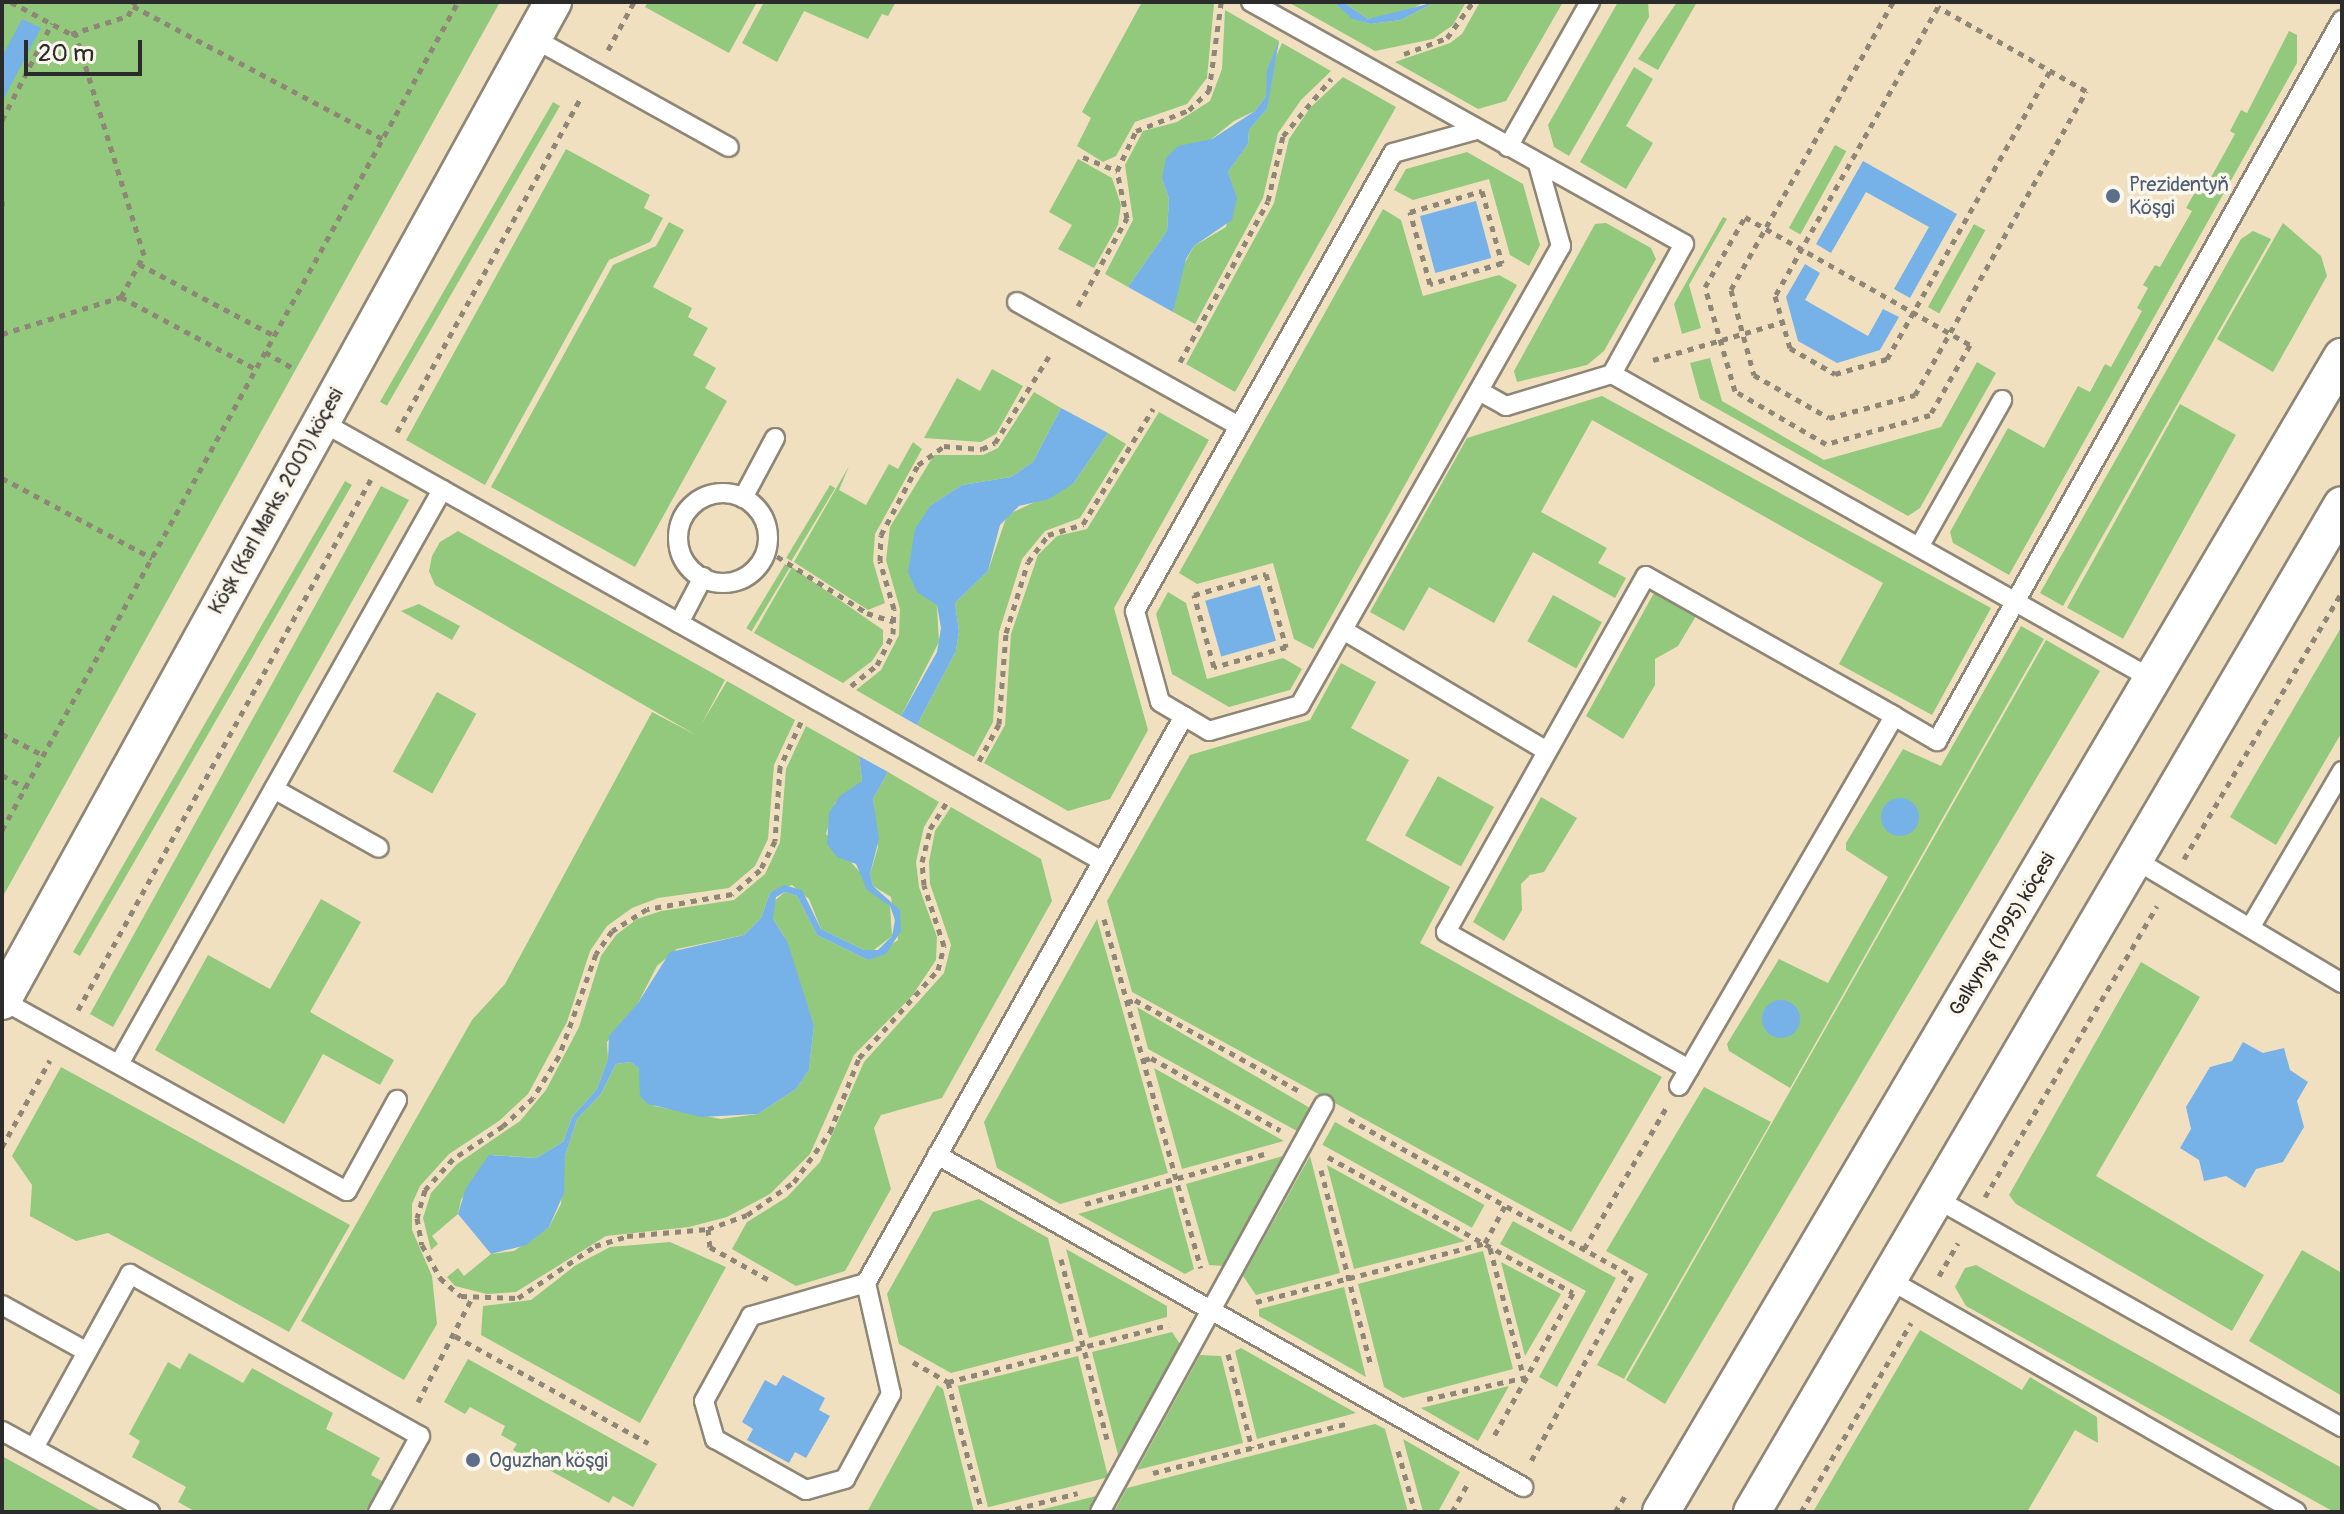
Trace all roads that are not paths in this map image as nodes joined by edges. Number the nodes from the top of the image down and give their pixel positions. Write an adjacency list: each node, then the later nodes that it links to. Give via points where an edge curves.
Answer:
1 (553, 2): 5 (street, Köşk (Karl Marks, 2001) köçesi)
2 (1251, 2): 6 (lane)
3 (1590, 2): 8 (lane)
4 (2342, 20): 23 (lane)
5 (533, 38): 7 (lane); 15 (street, Köşk (Karl Marks, 2001) köçesi)
6 (1476, 130): 8 (lane); 16 (lane, via 1393,153)
7 (729, 147)
8 (1508, 147): 9 (lane)
9 (1538, 164): 12 (lane, via 1684,244); 13 (lane, via 1561,246)
10 (1017, 302): 16 (lane)
11 (2342, 357): 26 (street, Galkynyş (1995) köçesi)
12 (1612, 374): 13 (lane, via 1506,406); 21 (lane)
13 (1479, 391): 25 (lane)
14 (2002, 400): 21 (lane)
15 (320, 421): 18 (lane); 37 (street, Köşk (Karl Marks, 2001) köçesi)
16 (1239, 426): 27 (lane, via 1135,611 1160,702)
17 (775, 438): 19 (lane)
18 (442, 490): 24 (lane); 31 (lane)
19 (743, 498): 22 (lane, via 727,490 692,501 676,534 687,569); 22 (lane, via 760,507 771,542 767,550 754,575 720,586)
20 (2342, 505): 33 (street)
21 (1919, 547): 23 (lane)
22 (703, 577): 24 (lane)
23 (2015, 601): 26 (lane); 28 (lane, via 1937,741)
24 (679, 623): 34 (lane)
25 (1343, 630): 27 (lane, via 1300,705 1209,731); 29 (lane)
26 (2152, 679): 57 (street, Galkynyş (1995) köçesi)
27 (1184, 716): 34 (lane)
28 (1894, 716): 29 (lane, via 1646,576); 39 (lane)
29 (1547, 751): 39 (lane, via 1446,932)
30 (2342, 771): 35 (lane)
31 (274, 789): 32 (lane); 38 (lane)
32 (379, 848)
33 (2134, 859): 35 (lane); 44 (street)
34 (1102, 861): 43 (lane)
35 (2250, 928): 36 (lane)
36 (2342, 983)
37 (2, 1000): 38 (lane)
38 (119, 1064): 41 (lane, via 347,1191)
39 (1689, 1069): 40 (lane)
40 (1679, 1086)
41 (397, 1100)
42 (1324, 1105): 48 (lane, via 1310,1147)
43 (937, 1155): 46 (lane); 48 (lane)
44 (1935, 1198): 45 (street); 50 (lane)
45 (1888, 1279): 58 (street); 59 (lane)
46 (866, 1283): 46 (lane, via 891,1394 845,1479 806,1490 715,1439 704,1401 751,1316)
47 (2, 1305): 49 (lane)
48 (1212, 1310): 53 (lane); 56 (lane)
49 (87, 1352): 52 (lane); 55 (lane, via 130,1274 420,1436)
50 (2342, 1427)
51 (2, 1431): 52 (lane)
52 (34, 1448): 54 (lane)
53 (1520, 1485)
54 (150, 1512)
55 (378, 1512)
56 (1100, 1512)
57 (1661, 1512)
58 (1752, 1512)
59 (2296, 1512)

